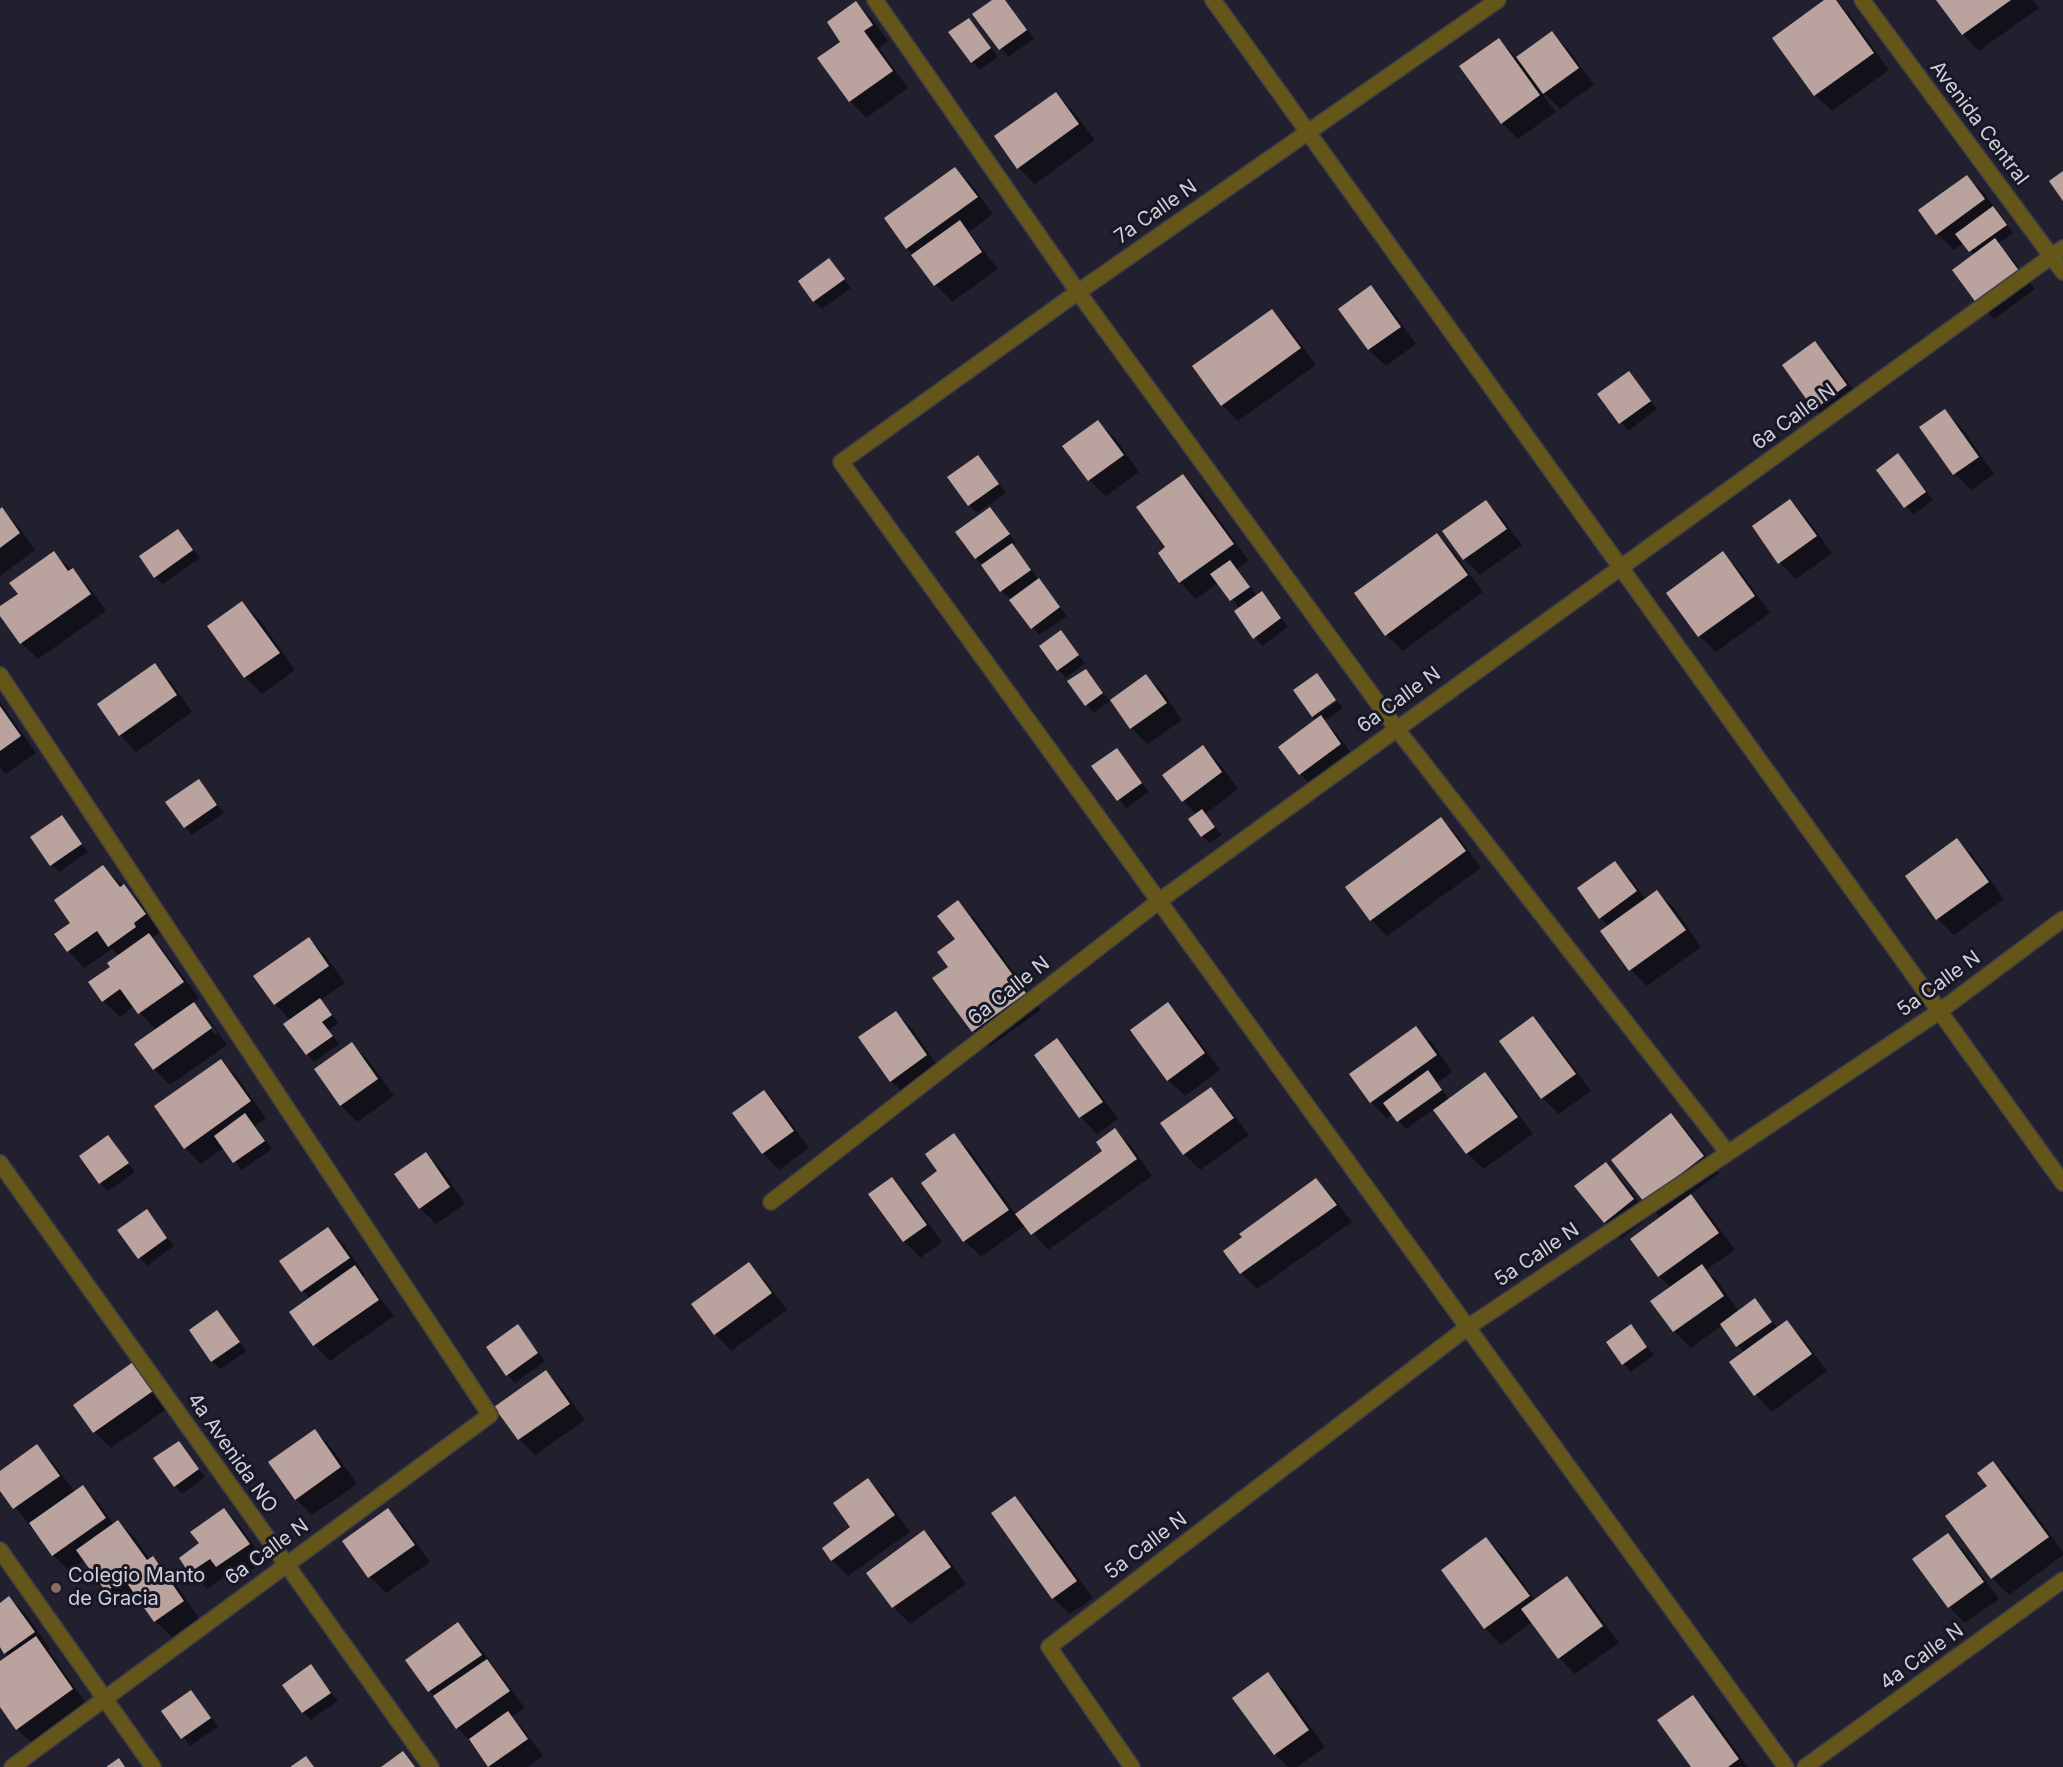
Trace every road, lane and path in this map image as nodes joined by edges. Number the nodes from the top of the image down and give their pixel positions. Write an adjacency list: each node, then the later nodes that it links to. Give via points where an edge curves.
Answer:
1 (867, 0): 9 (street)
2 (875, 0): 9 (street)
3 (1213, 0): 6 (street)
4 (1498, 0): 6 (street, 7a Calle N)
5 (1862, 0): 7 (street, Avenida Central)
6 (1307, 132): 9 (street, 7a Calle N); 10 (street)
7 (2057, 252): 8 (street, Avenida Central); 10 (street, 6a Calle N)
8 (2063, 272)
9 (1078, 292): 12 (street); 13 (street, 7a Calle N, via 841,462)
10 (1621, 568): 12 (street, 6a Calle N); 15 (street)
11 (0, 675): 22 (street, 6a Calle N, via 490,1415)
12 (1396, 728): 13 (street, 6a Calle N); 16 (street)
13 (1159, 901): 19 (street, 6a Calle N); 20 (street)
14 (2063, 919): 15 (street, 5a Calle N)
15 (1940, 1011): 16 (street, 5a Calle N); 18 (street)
16 (1728, 1153): 20 (street, 5a Calle N)
17 (0, 1163): 22 (street, 4a Avenida NO)
18 (2063, 1183)
19 (771, 1202)
20 (1468, 1327): 28 (street, 5a Calle N, via 1049,1647); 29 (street)
21 (0, 1550): 24 (street)
22 (286, 1564): 24 (street, 6a Calle N); 27 (street, 4a Avenida NO)
23 (2063, 1580): 30 (street, 4a Calle N)
24 (104, 1699): 25 (street, 6a Calle N); 26 (street)
25 (12, 1767)
26 (153, 1767)
27 (431, 1767)
28 (1132, 1767)
29 (1786, 1767)
30 (1805, 1767)

